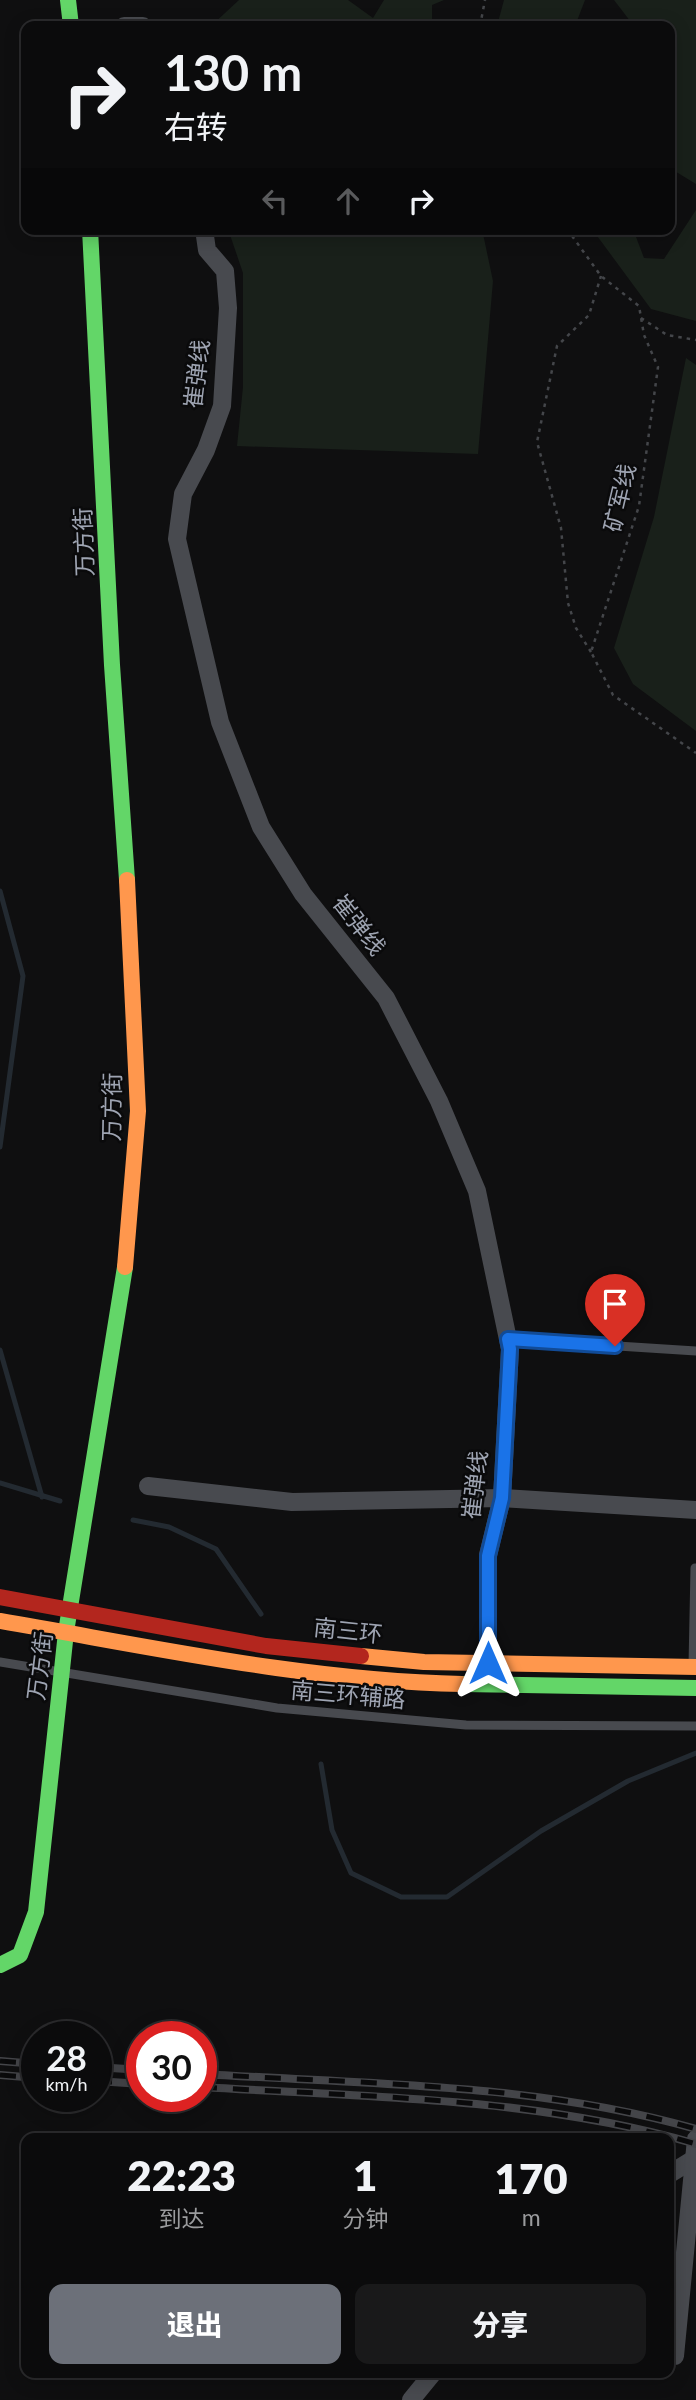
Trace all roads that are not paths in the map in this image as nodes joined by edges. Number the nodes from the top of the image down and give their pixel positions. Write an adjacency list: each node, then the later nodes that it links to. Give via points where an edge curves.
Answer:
1 (68, 0): 2 (street)
2 (75, 21)
3 (91, 235): 12 (street, 万方街, via 138,1111 123,1295)
4 (205, 235): 5 (street, 崔弹线, via 207,250 225,271 228,308 222,406 183,494 177,539 220,722 261,827 303,894 386,998 439,1101 477,1191)
5 (508, 1339): 6 (lane); 8 (street, 崔弹线)
6 (696, 1351)
7 (148, 1486): 8 (street, via 292,1502)
8 (502, 1498): 9 (street); 16 (street, 崔弹线, via 488,1556)
9 (696, 1510)
10 (695, 1568): 17 (lane)
11 (0, 1597): 12 (street, 南三环)
12 (72, 1608): 14 (street, 万方街); 16 (street, 南三环, via 266,1646 424,1662)
13 (0, 1621): 14 (street, 南三环)
14 (66, 1632): 18 (street, 万方街); 19 (street, 南三环, via 262,1667 423,1684)
15 (0, 1662): 18 (lane, 南三环辅路)
16 (488, 1663): 17 (street, 南三环)
17 (694, 1667)
18 (62, 1674): 20 (lane, 南三环辅路, via 277,1708 466,1725); 21 (street, 万方街, via 36,1912 20,1955)
19 (696, 1688)
20 (696, 1726)
21 (0, 1965)
22 (696, 2140): 23 (street)
23 (694, 2159): 24 (street); 25 (street)
24 (674, 2171)
25 (692, 2222): 26 (street)
26 (675, 2356)
27 (429, 2378): 28 (street)
28 (411, 2400)

